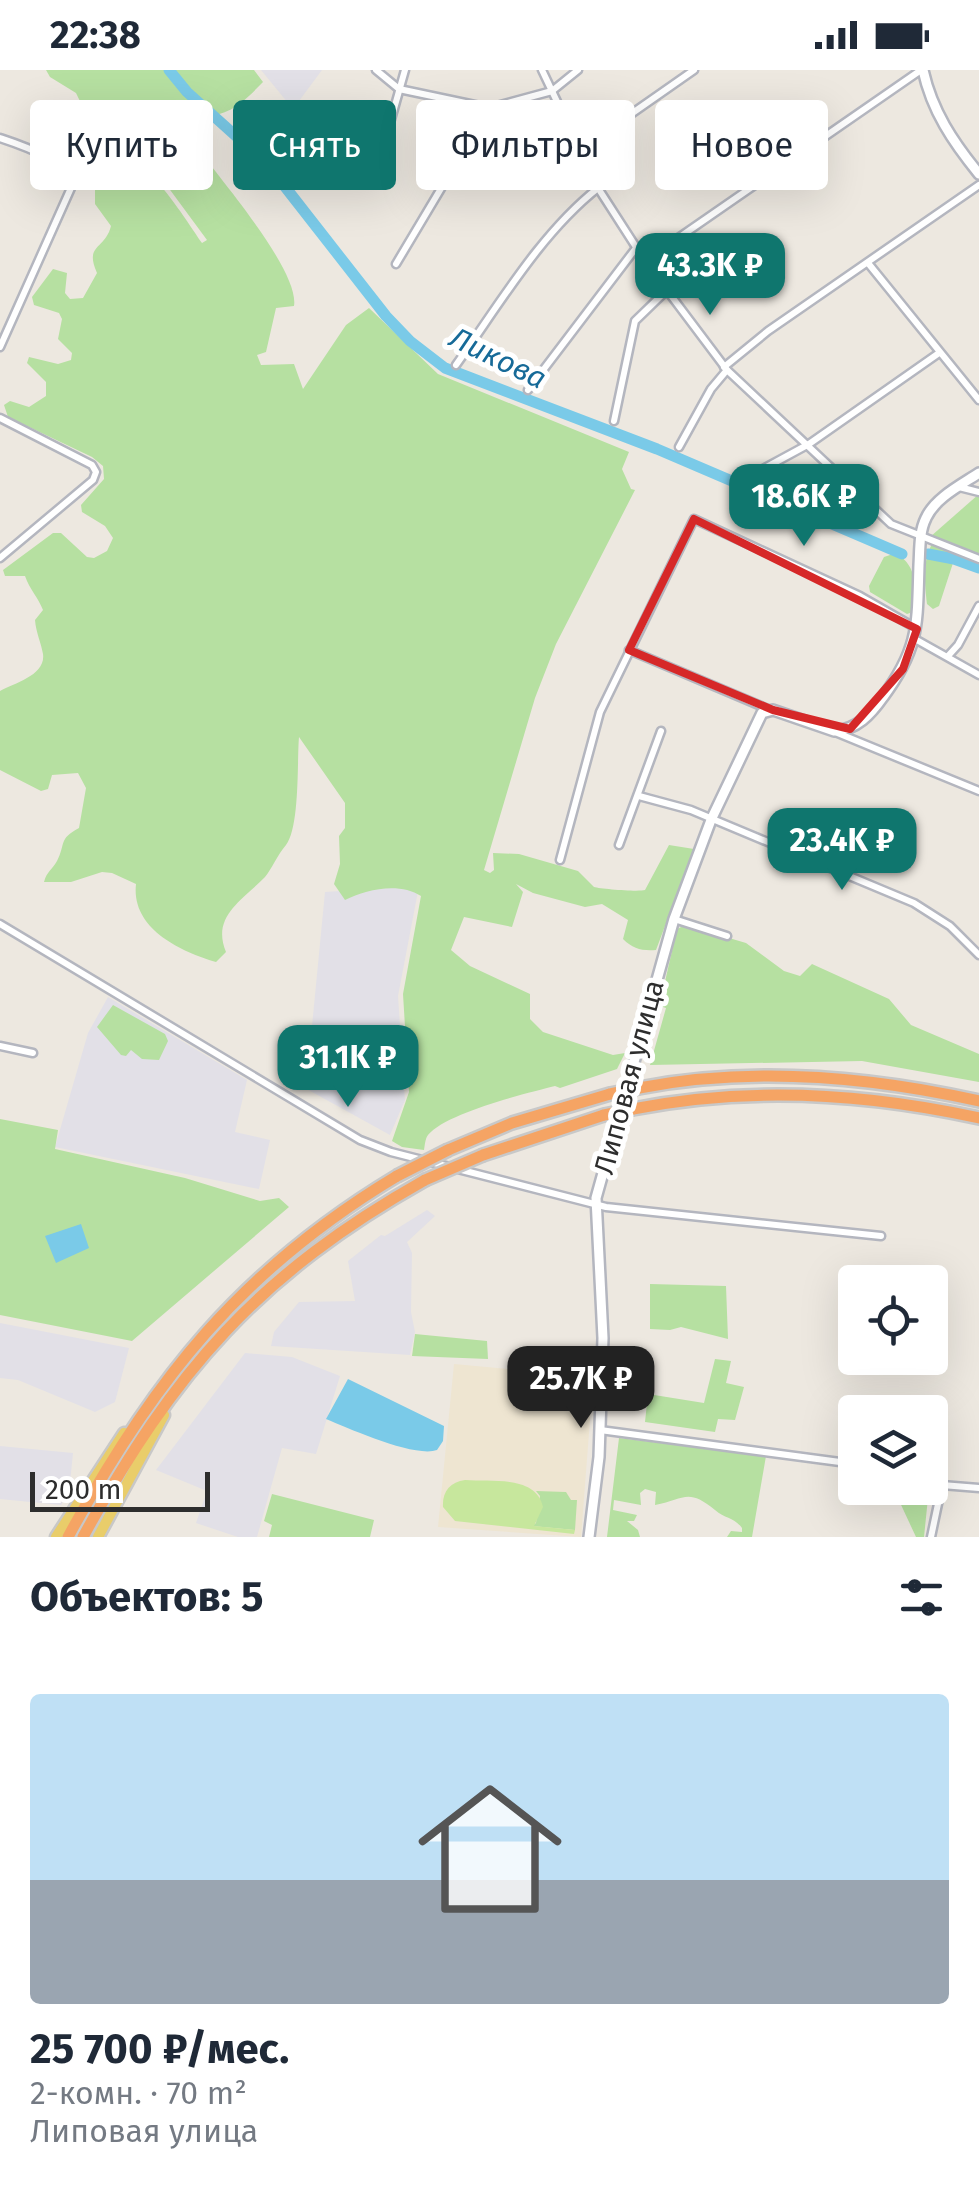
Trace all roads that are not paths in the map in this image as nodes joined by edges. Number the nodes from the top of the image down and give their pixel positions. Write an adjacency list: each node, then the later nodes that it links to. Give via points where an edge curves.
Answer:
1 (376, 70): 7 (street)
2 (405, 70): 7 (street)
3 (542, 70): 8 (street)
4 (578, 70): 8 (street)
5 (694, 70): 13 (street)
6 (922, 70): 16 (street, via 936,113); 23 (street)
7 (399, 89): 9 (street); 10 (street)
8 (552, 90): 11 (street); 12 (street)
9 (396, 100)
10 (451, 100)
11 (517, 100)
12 (557, 100)
13 (635, 111)
14 (0, 138): 27 (street, via 43,156 71,182)
15 (979, 154): 16 (street)
16 (970, 162): 17 (street)
17 (979, 174)
18 (979, 185): 24 (street)
19 (440, 190): 25 (street)
20 (596, 190): 29 (street, via 548,239)
21 (599, 190): 22 (street)
22 (636, 248): 23 (street); 31 (street)
23 (645, 261): 26 (street)
24 (868, 263): 28 (street); 30 (street)
25 (396, 264)
26 (667, 290): 30 (street); 34 (street, via 635,321)
27 (0, 347)
28 (939, 352): 32 (street); 35 (street)
29 (456, 364)
30 (726, 368): 35 (street); 36 (street)
31 (528, 390)
32 (979, 400)
33 (0, 418): 42 (street, via 92,464 96,472)
34 (614, 421)
35 (804, 446): 38 (street); 41 (street, via 890,524)
36 (679, 447)
37 (979, 473): 39 (street)
38 (750, 476)
39 (959, 487): 40 (street); 41 (street, via 927,515)
40 (979, 492)
41 (920, 538): 43 (street); 45 (street)
42 (0, 558)
43 (979, 559)
44 (979, 606): 47 (street)
45 (916, 635): 46 (street, via 860,596 696,518); 47 (street); 51 (street, via 903,669 878,704 850,729)
46 (629, 650): 49 (street); 56 (street, via 600,712)
47 (948, 656): 48 (street)
48 (979, 675)
49 (769, 710): 51 (street); 54 (street, Липовая улица, via 756,722)
50 (660, 731): 53 (street)
51 (834, 731): 52 (street)
52 (979, 791)
53 (639, 796): 54 (street); 55 (street)
54 (712, 820): 57 (street, Липовая улица); 60 (street, via 914,903)
55 (620, 845)
56 (560, 860)
57 (674, 919): 59 (street); 65 (street, Липовая улица)
58 (0, 924): 65 (street, via 374,1146)
59 (727, 936)
60 (979, 954)
61 (0, 1046): 62 (street)
62 (33, 1052)
63 (979, 1101): 68 (highway, bridge, via 790,1075 722,1077 610,1094 525,1119 397,1176 278,1259 199,1338)
64 (979, 1118): 67 (highway, bridge, via 790,1094 724,1096 604,1115 425,1180 301,1260)
65 (596, 1205): 66 (street); 69 (street, Липовая улица, via 603,1295)
66 (881, 1236)
67 (204, 1352): 74 (highway, via 135,1446); 75 (main road)
68 (154, 1398): 72 (main road); 73 (highway)
69 (600, 1430): 70 (street); 76 (street, Липовая улица)
70 (838, 1462)
71 (979, 1488): 77 (street, via 942,1485)
72 (56, 1537)
73 (68, 1537)
74 (83, 1537)
75 (98, 1537)
76 (589, 1537)
77 (931, 1537)

